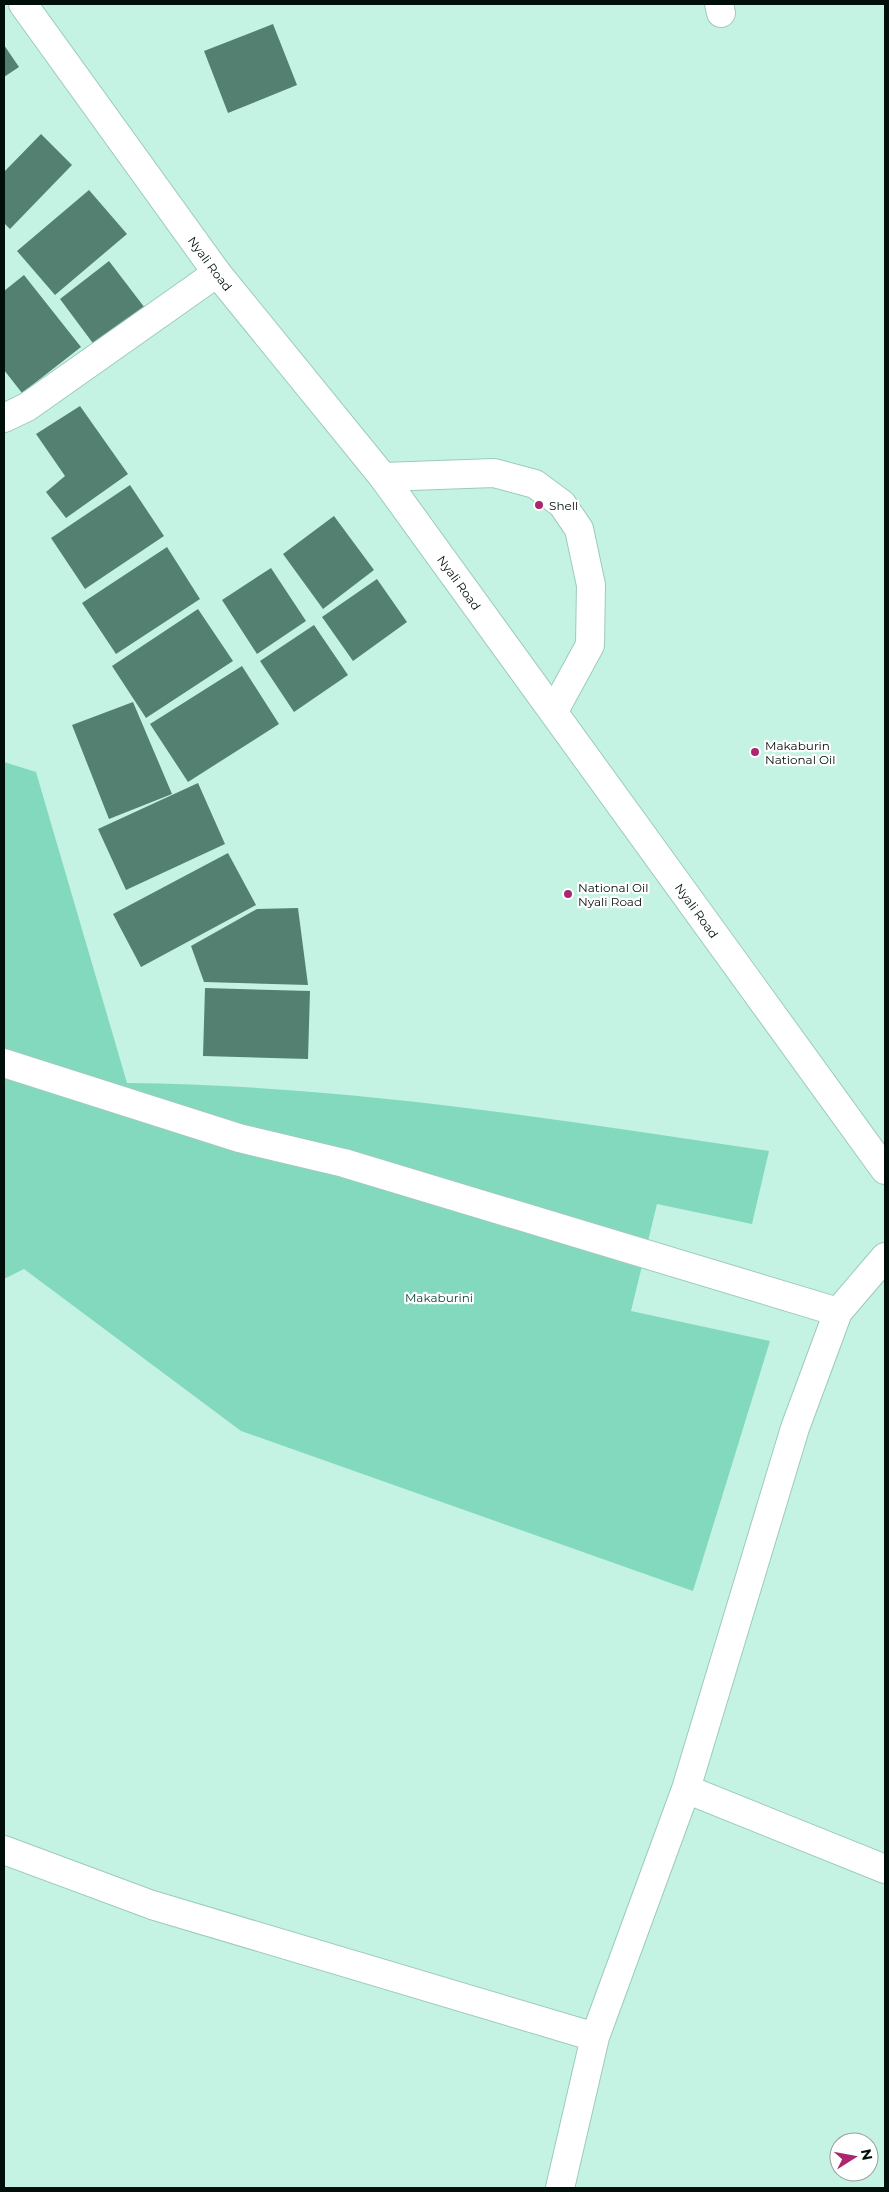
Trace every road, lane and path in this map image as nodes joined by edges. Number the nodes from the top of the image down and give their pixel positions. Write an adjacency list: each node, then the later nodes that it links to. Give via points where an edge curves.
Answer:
1 (23, 4): 2 (main road, Nyali Road)
2 (217, 273): 3 (main road, via 27,407); 4 (main road, Nyali Road)
3 (4, 418)
4 (383, 477): 5 (main road, Nyali Road); 5 (main road, via 494,473 535,484 562,504 579,529 591,585 590,644)
5 (554, 711): 7 (main road, Nyali Road, via 646,843)
6 (4, 1063): 9 (main road, via 239,1138 344,1163)
7 (885, 1170)
8 (885, 1257): 9 (main road)
9 (838, 1312): 10 (main road, via 795,1428)
10 (686, 1788): 12 (main road); 13 (main road)
11 (4, 1850): 13 (main road, via 152,1905)
12 (885, 1869)
13 (595, 2036): 14 (main road)
14 (560, 2188)

